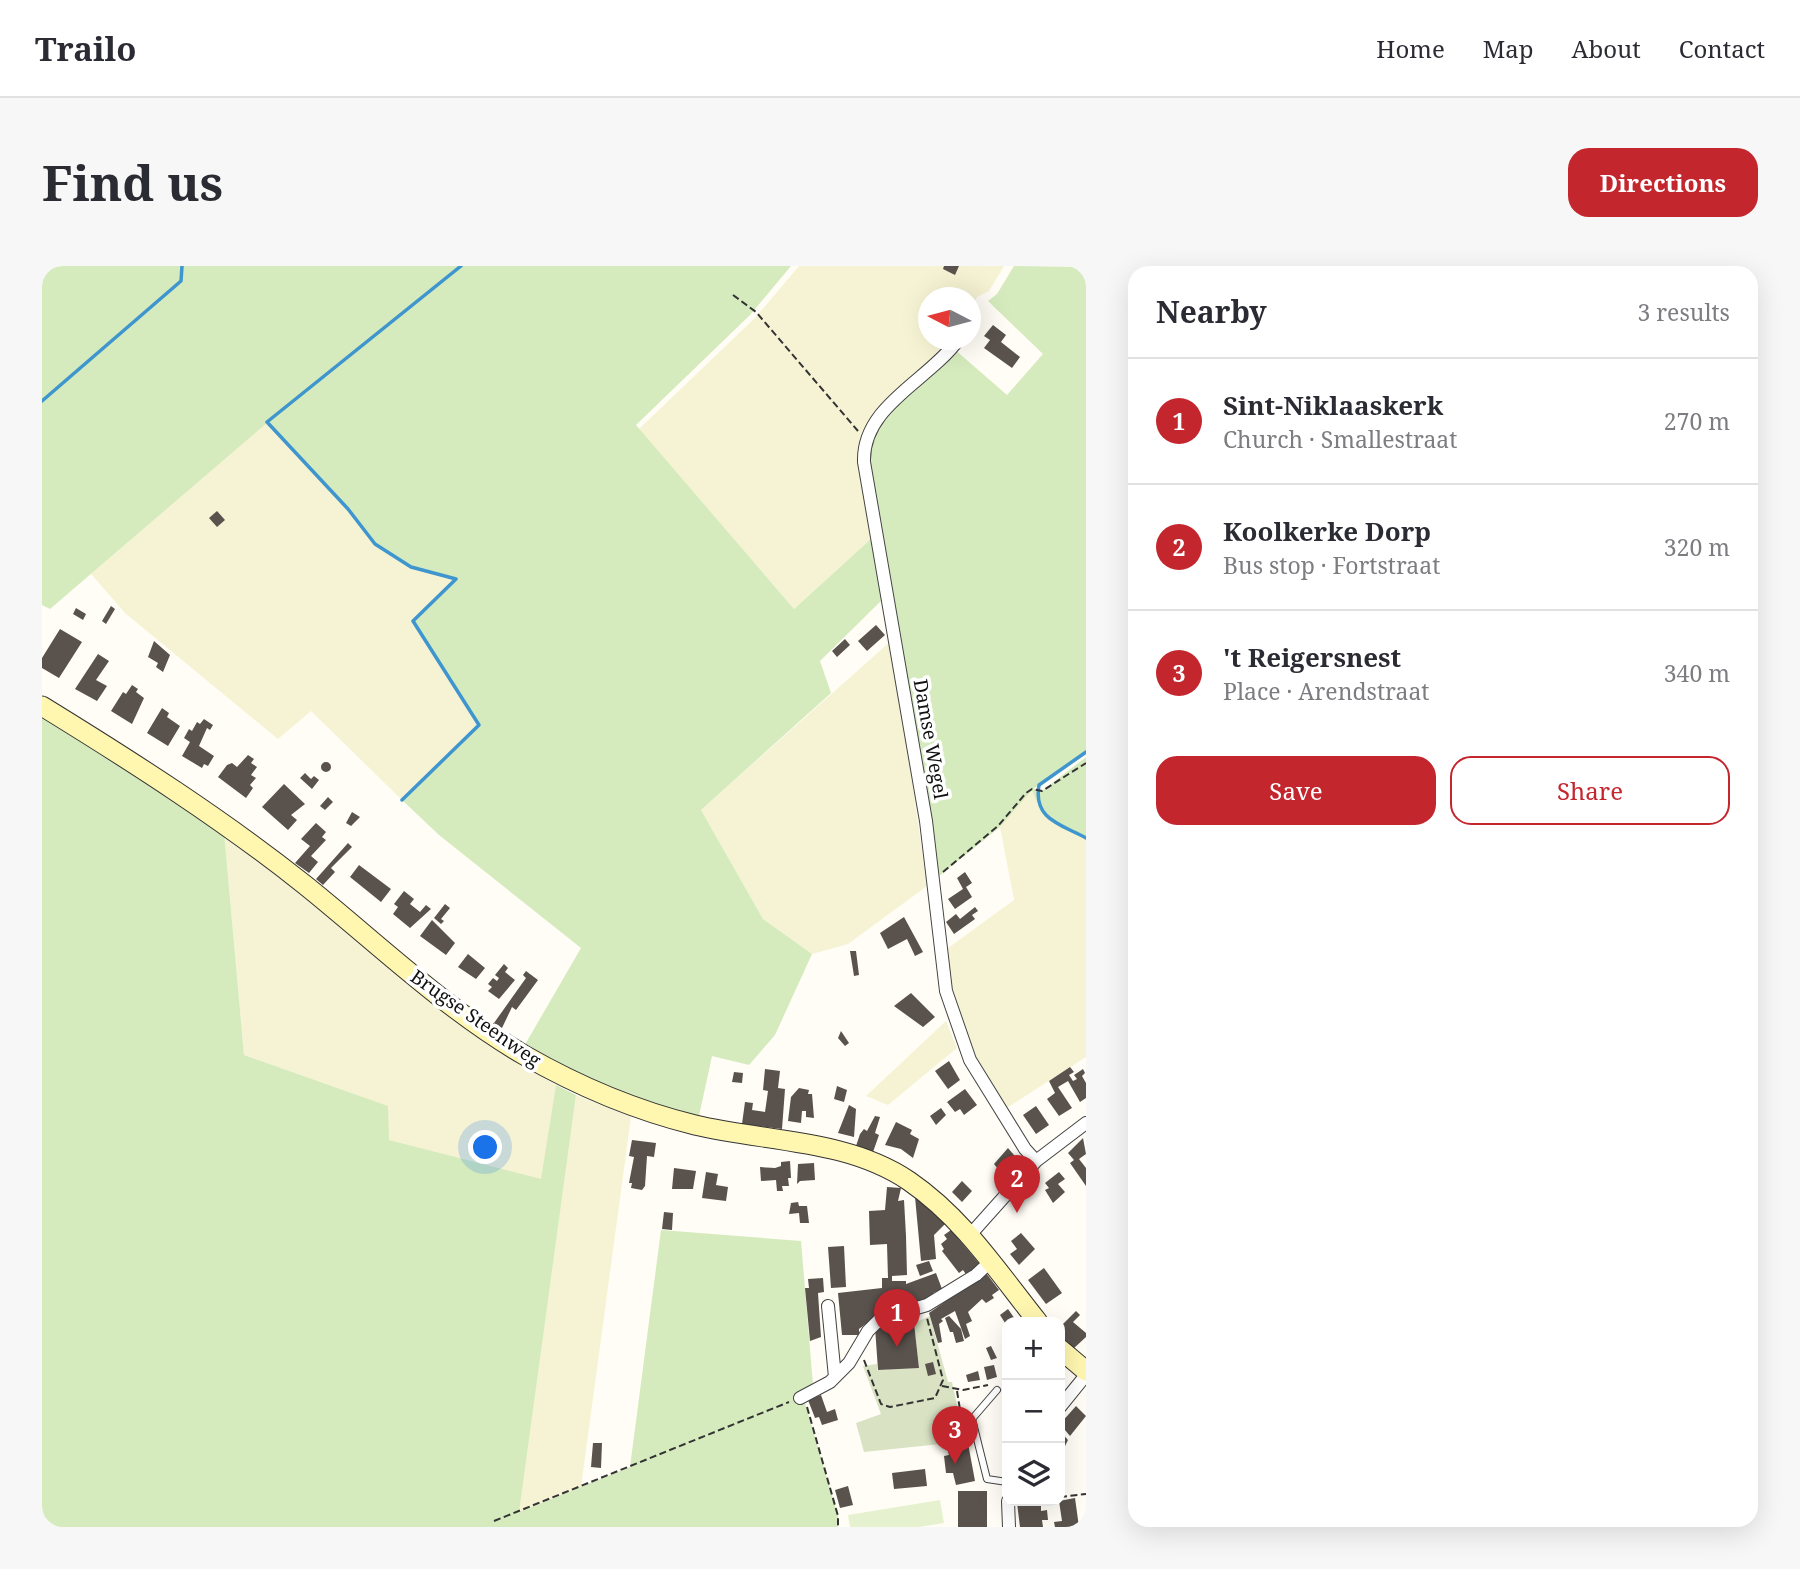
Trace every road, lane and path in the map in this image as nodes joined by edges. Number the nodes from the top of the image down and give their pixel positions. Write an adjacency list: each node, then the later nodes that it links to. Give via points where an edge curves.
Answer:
1 (733, 295): 3 (path, via 756,312)
2 (948, 350): 3 (street, via 873,422)
3 (865, 441): 6 (street, Damse Wegel, via 871,510)
4 (42, 706): 9 (main road, Brugse Steenweg, via 226,825 460,1011 520,1053 577,1084 652,1113 869,1160 907,1180)
5 (1086, 763): 6 (path, via 1042,791 1032,789 998,826)
6 (933, 881): 8 (street, Damse Wegel, via 939,953 956,1027 985,1084)
7 (1086, 1124): 8 (street)
8 (1036, 1161): 9 (street)
9 (970, 1235): 10 (main road, Brugse Steenweg)
10 (990, 1262): 12 (street); 13 (main road, Brugse Steenweg)
11 (828, 1306): 17 (street)
12 (924, 1307): 14 (street, via 880,1319); 18 (path)
13 (1034, 1317)
14 (859, 1348): 17 (street); 18 (path, via 885,1407 932,1400)
15 (1065, 1354): 16 (main road)
16 (1086, 1373): 22 (street)
17 (835, 1377): 21 (street)
18 (941, 1386): 19 (path)
19 (956, 1389): 20 (path, via 990,1385); 23 (path, via 961,1416)
20 (997, 1390): 23 (lane)
21 (802, 1397): 28 (path); 29 (path)
22 (1065, 1401)
23 (972, 1419): 24 (lane, via 987,1479)
24 (1002, 1481)
25 (1086, 1494): 26 (path)
26 (1065, 1496)
27 (1008, 1506): 30 (street)
28 (494, 1521)
29 (838, 1527)
30 (1009, 1527)

